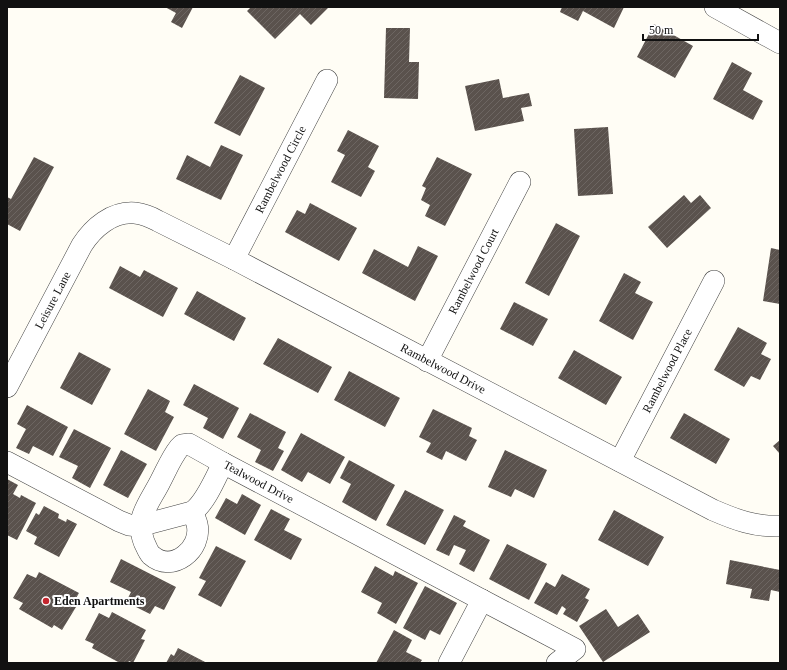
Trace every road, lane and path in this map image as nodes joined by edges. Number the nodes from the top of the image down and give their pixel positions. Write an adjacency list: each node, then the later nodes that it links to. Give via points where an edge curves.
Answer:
1 (715, 7): 2 (street)
2 (779, 39)
3 (327, 80): 6 (street, Rambelwood Circle)
4 (520, 182): 8 (street, Rambelwood Court)
5 (107, 220): 6 (street, Rambelwood Drive, via 128,213 145,215); 9 (street, Leisure Lane, via 90,233 82,245)
6 (234, 259): 8 (street, Rambelwood Drive)
7 (714, 281): 10 (street, Rambelwood Place)
8 (427, 361): 10 (street, Rambelwood Drive)
9 (7, 388)
10 (620, 461): 15 (street, Rambelwood Drive, via 724,515 747,523)
11 (7, 462): 14 (street, via 120,521)
12 (223, 463): 13 (street, Tealwood Drive, via 201,505); 14 (street, via 189,444 180,446 147,506); 16 (street, Tealwood Drive)
13 (192, 512): 14 (street); 14 (street, via 197,524 194,546 181,559 171,562 150,554 142,538)
14 (141, 526)
15 (780, 526)
16 (482, 600): 17 (street); 18 (street, Tealwood Drive, via 575,649)
17 (449, 663)
18 (557, 663)

